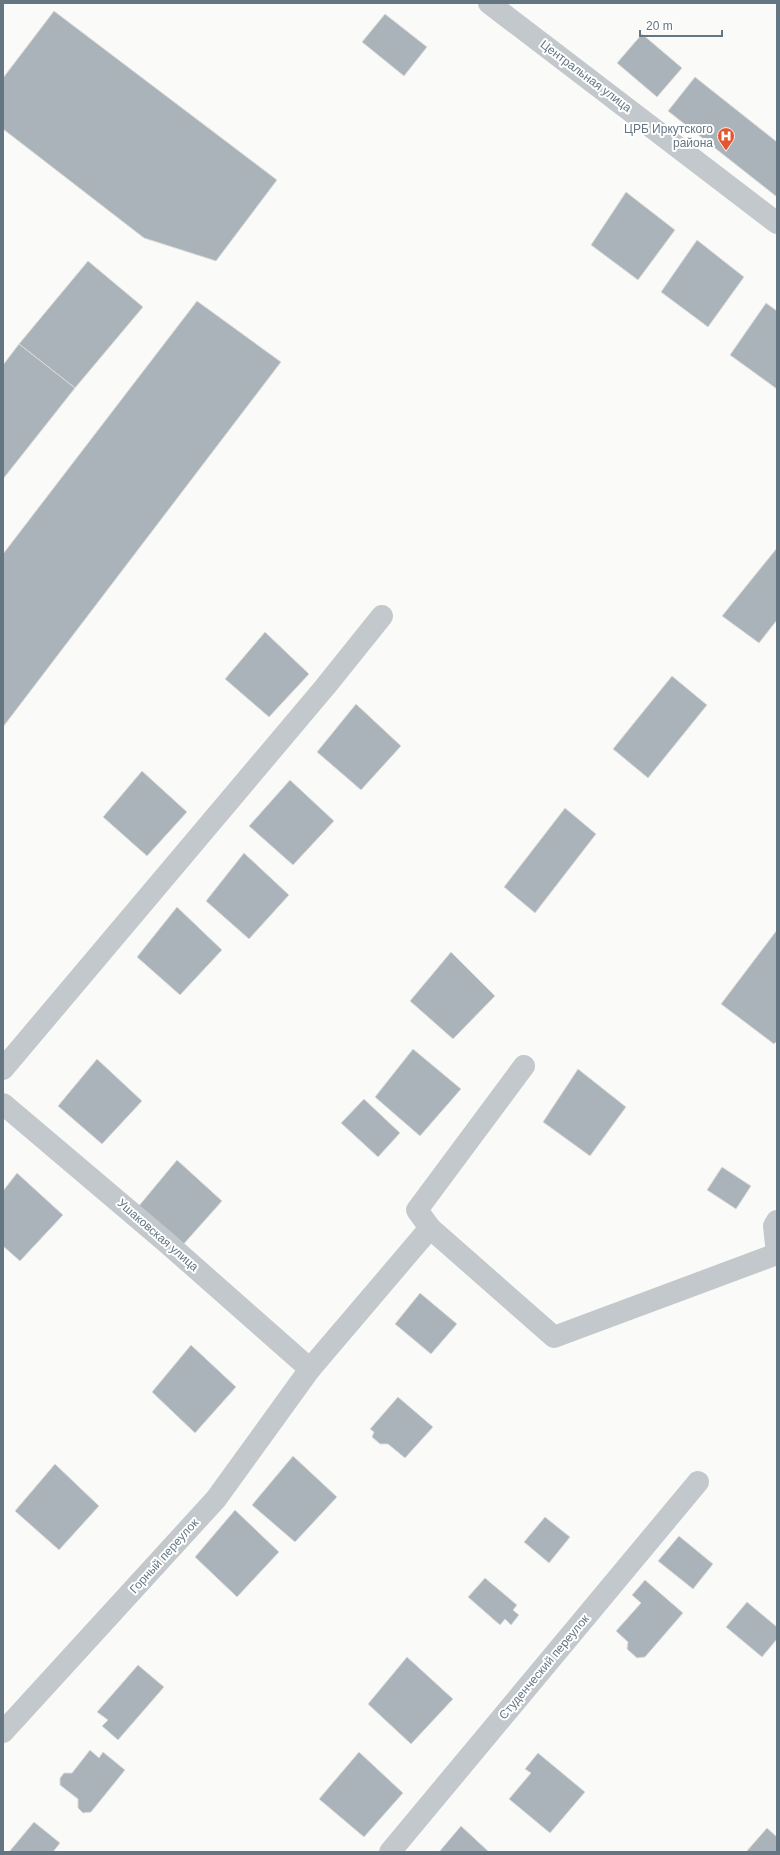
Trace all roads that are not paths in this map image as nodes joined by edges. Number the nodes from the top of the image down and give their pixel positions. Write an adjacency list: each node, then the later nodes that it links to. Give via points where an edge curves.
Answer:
1 (489, 3): 2 (street, Центральная улица)
2 (777, 223)
3 (382, 616): 5 (street)
4 (524, 1066): 8 (street, via 417,1210)
5 (3, 1069)
6 (3, 1104): 10 (street, Ушаковская улица, via 166,1242)
7 (777, 1221): 9 (street, via 774,1226)
8 (430, 1228): 9 (street, via 554,1337); 10 (street, Горный переулок)
9 (777, 1254)
10 (310, 1369): 12 (street, Горный переулок, via 216,1499)
11 (698, 1482): 13 (street, Студенческий переулок)
12 (3, 1732)
13 (390, 1852)

